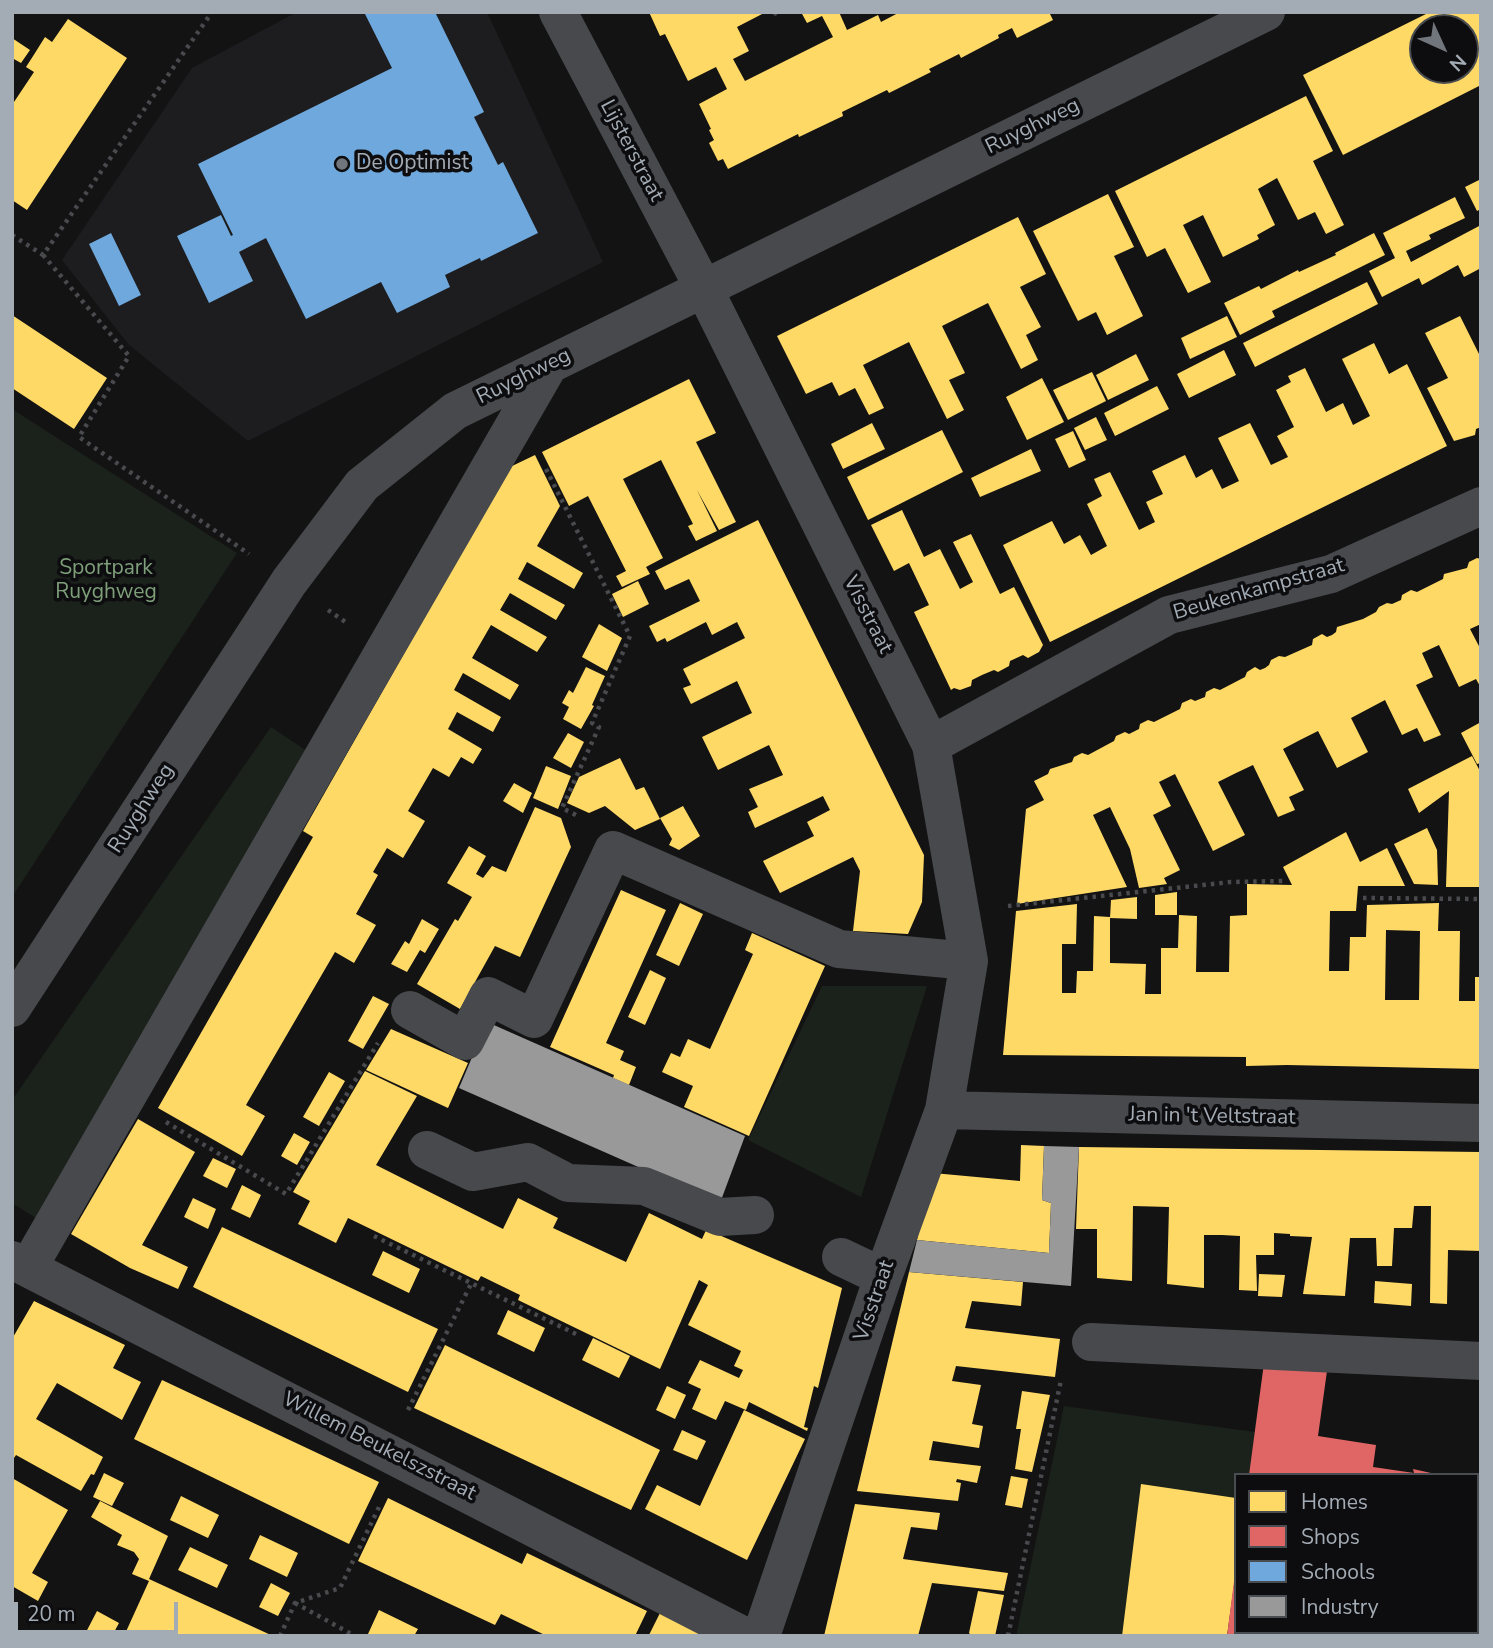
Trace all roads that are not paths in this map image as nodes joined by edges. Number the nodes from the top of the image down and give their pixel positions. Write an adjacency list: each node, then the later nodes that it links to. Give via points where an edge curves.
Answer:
1 (558, 12): 3 (street, Lijsterstraat)
2 (1266, 12): 3 (street, Ruyghweg)
3 (704, 289): 4 (street, Ruyghweg); 6 (street, Visstraat)
4 (549, 365): 8 (street, Ruyghweg, via 455,411 362,485 289,582); 15 (street, via 126,1099)
5 (1481, 506): 6 (street, Beukenkampstraat, via 1331,574 1168,615)
6 (932, 745): 7 (street, Visstraat)
7 (969, 961): 9 (street, via 839,949 613,850 534,1019 488,996 465,1041); 10 (street, Visstraat)
8 (12, 1008)
9 (410, 1010)
10 (944, 1110): 11 (street, Jan in 't Veltstraat); 16 (street, Visstraat)
11 (1481, 1123)
12 (427, 1150): 13 (street, via 473,1172 528,1162 568,1183 644,1186 720,1217)
13 (755, 1215)
14 (841, 1257): 16 (street)
15 (20, 1264): 19 (street, Willem Beukelszstraat)
16 (883, 1277): 20 (street, Visstraat)
17 (1091, 1342): 18 (street)
18 (1481, 1361)
19 (744, 1636)
20 (761, 1636)

